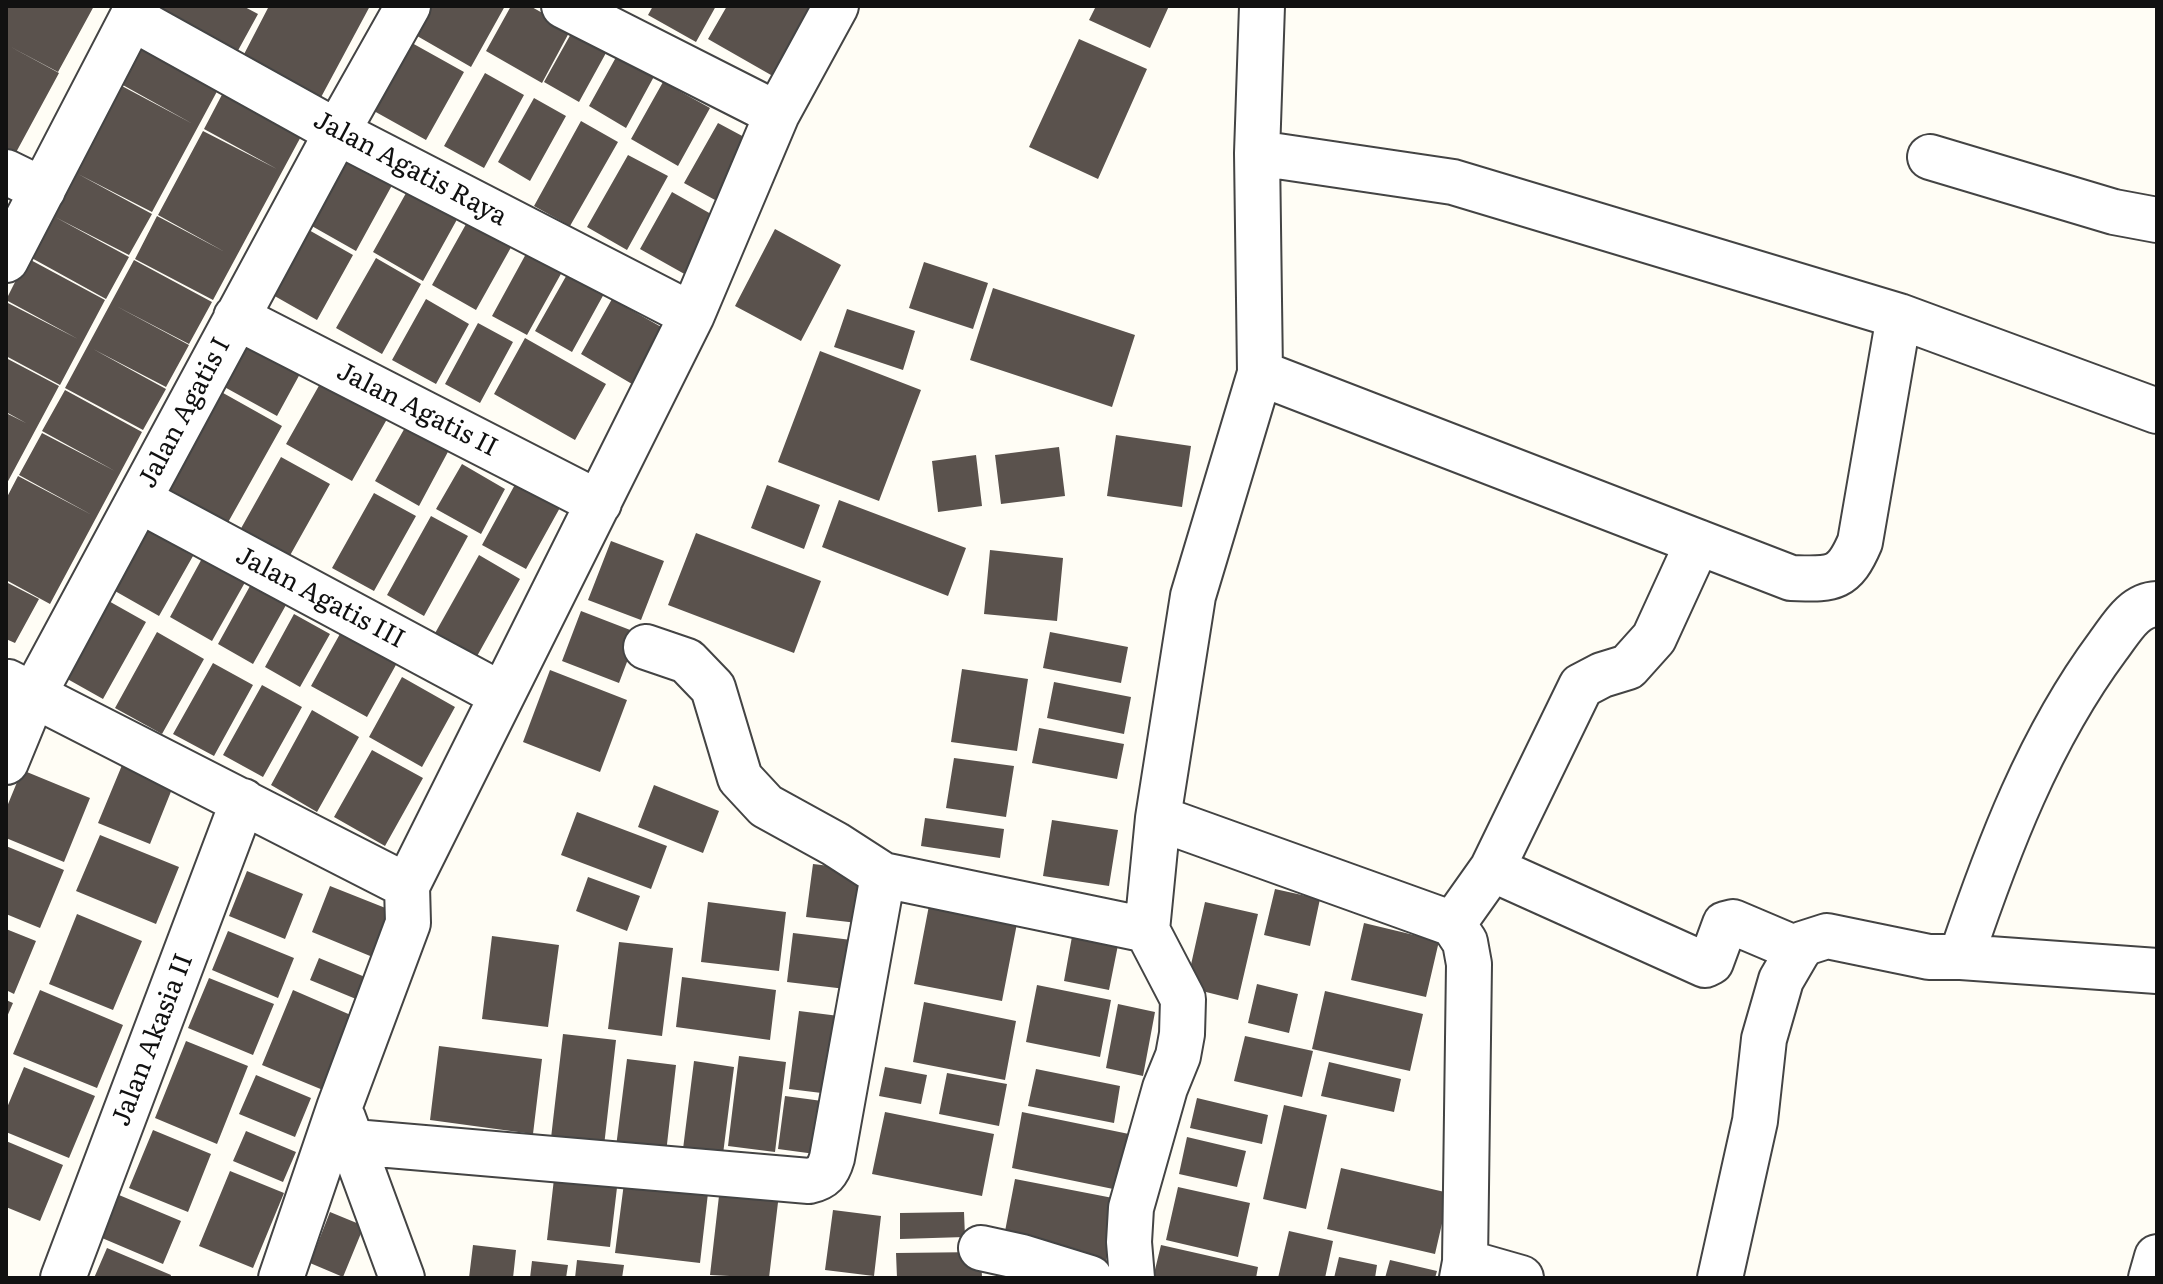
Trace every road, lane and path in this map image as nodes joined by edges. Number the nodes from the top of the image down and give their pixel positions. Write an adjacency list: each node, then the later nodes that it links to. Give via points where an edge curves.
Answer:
1 (408, 6): 7 (street, Jalan Agatis I)
2 (564, 6): 6 (street)
3 (836, 6): 6 (street)
4 (1262, 6): 8 (street)
5 (135, 12): 7 (street, Jalan Agatis Raya); 10 (street)
6 (777, 114): 13 (street)
7 (337, 132): 13 (street, Jalan Agatis Raya); 15 (street, Jalan Agatis I)
8 (1257, 153): 14 (street, via 1453,182); 16 (street)
9 (1930, 157): 11 (street)
10 (24, 181): 12 (street)
11 (2157, 220)
12 (6, 260)
13 (692, 315): 19 (street)
14 (1899, 316): 17 (street); 20 (street, via 1860,542 1850,565 1838,575 1791,578)
15 (236, 317): 18 (street, Jalan Agatis I); 19 (street, Jalan Agatis II)
16 (1260, 373): 20 (street); 27 (street, via 1193,596)
17 (2157, 411)
18 (139, 500): 23 (street, Jalan Agatis I); 24 (street, Jalan Agatis III)
19 (599, 503): 24 (street)
20 (1698, 542): 28 (street, via 1654,638 1628,667 1581,686)
21 (2157, 604): 34 (street, via 2129,618 2056,725 2005,835)
22 (646, 647): 29 (street, via 687,661 713,688 740,778 766,806)
23 (20, 688): 25 (street, Jalan Agatis I); 26 (street)
24 (502, 695): 30 (street)
25 (6, 762)
26 (243, 801): 30 (street); 41 (street, Jalan Akasia II)
27 (1158, 818): 31 (street); 32 (street)
28 (1492, 869): 31 (street); 33 (street, via 1705,965 1711,962 1725,924 1733,922)
29 (883, 875): 32 (street); 36 (street, via 826,1175 793,1180)
30 (407, 886): 36 (street, via 408,923)
31 (1453, 924): 39 (street, via 1465,942 1469,964)
32 (1147, 930): 44 (street, via 1183,999 1182,1034 1131,1208)
33 (1799, 950): 34 (street, via 1802,944 1827,936 1929,957); 46 (street, via 1781,980 1764,1039 1755,1121)
34 (1961, 957): 35 (street)
35 (2157, 971)
36 (346, 1125): 40 (street); 42 (street)
37 (2157, 1257): 47 (street)
38 (1008, 1261): 43 (street)
39 (1463, 1270): 45 (street)
40 (288, 1276)
41 (63, 1278)
42 (402, 1278)
43 (1090, 1278)
44 (1132, 1278)
45 (1521, 1278)
46 (1720, 1278)
47 (2151, 1278)

